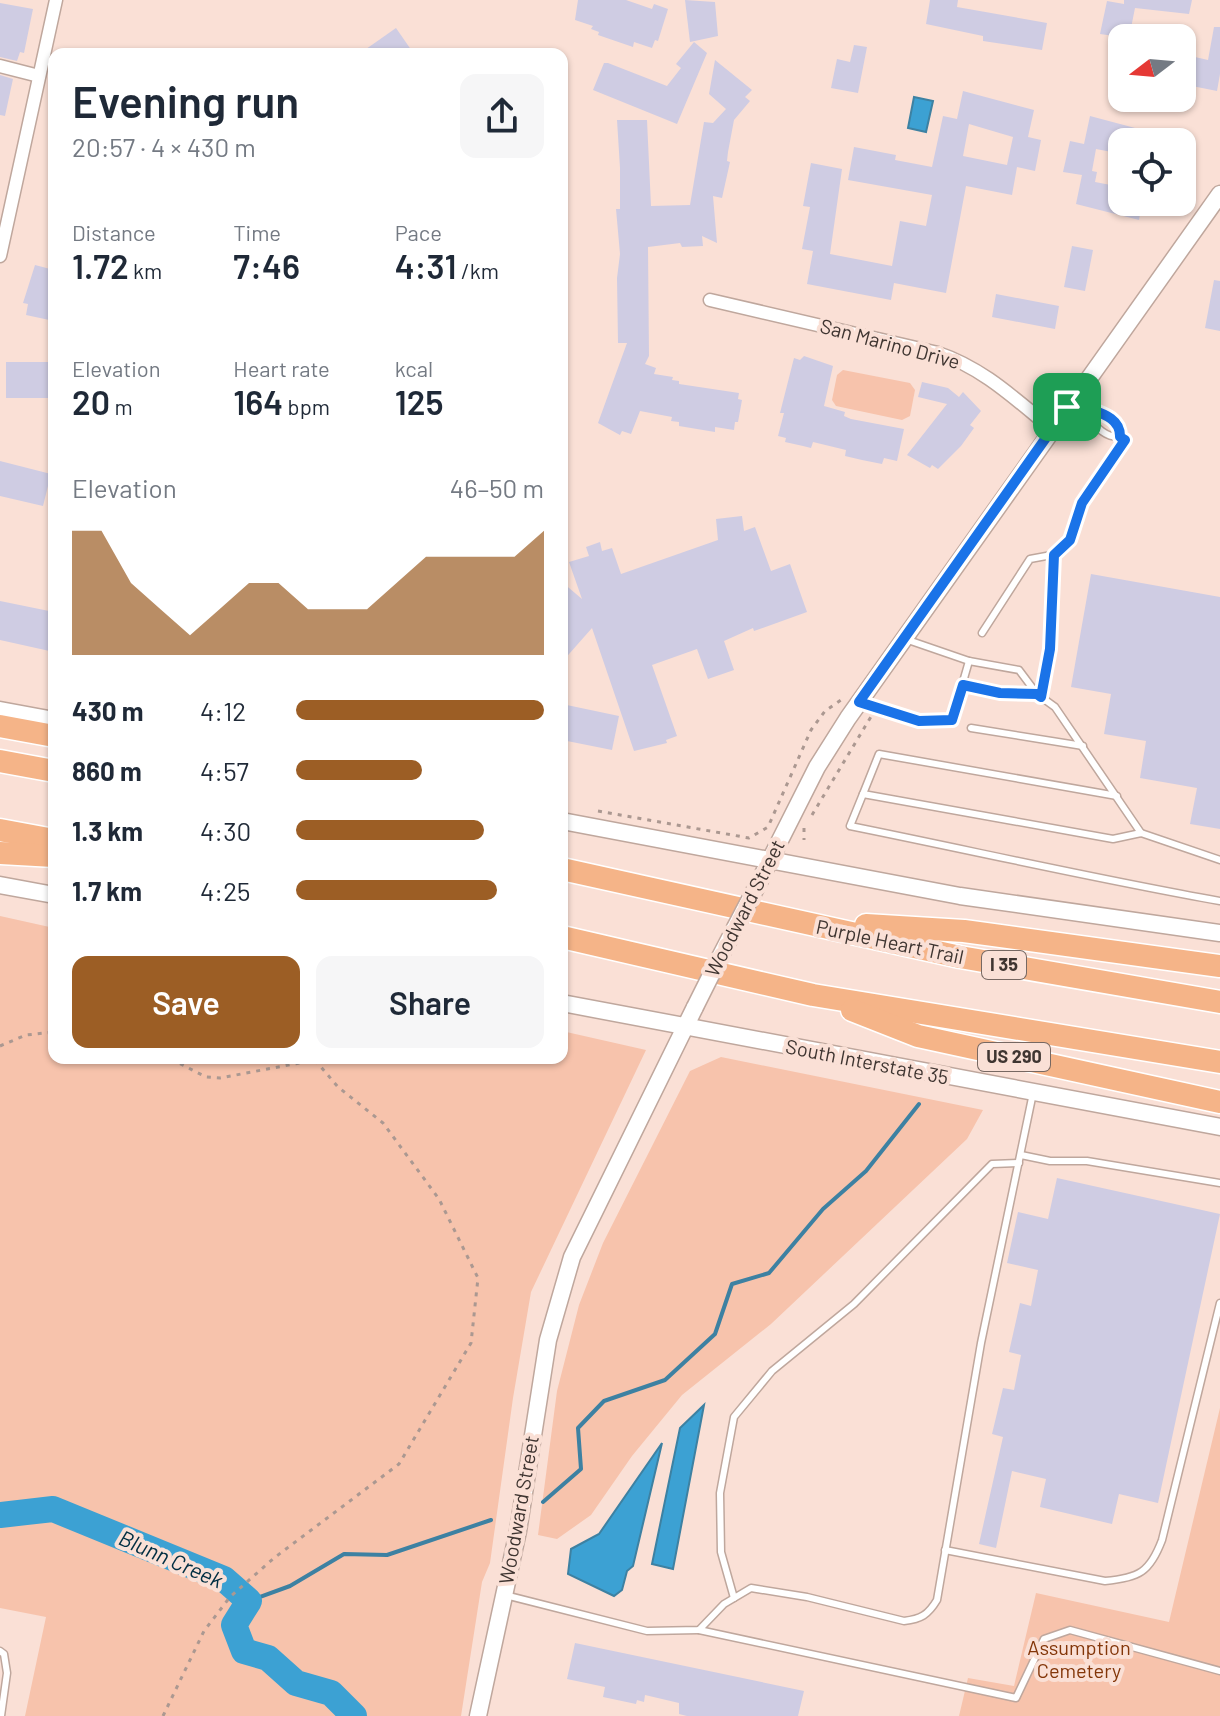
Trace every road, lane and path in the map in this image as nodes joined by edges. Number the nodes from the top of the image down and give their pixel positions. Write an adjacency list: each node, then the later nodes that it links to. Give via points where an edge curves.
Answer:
1 (56, 0): 3 (street)
2 (0, 66): 3 (street)
3 (39, 76): 5 (street)
4 (1220, 194): 8 (street, Woodward Street)
5 (5, 214): 6 (street)
6 (0, 256)
7 (710, 300): 10 (street, San Marino Drive, via 960,360)
8 (1072, 401): 9 (lane); 10 (street, Woodward Street)
9 (1087, 411): 11 (lane, via 1099,430); 11 (lane, via 1103,413 1117,424)
10 (1052, 429): 14 (street, Woodward Street)
11 (1120, 437): 12 (lane, via 1125,440 1082,503 1070,540)
12 (1054, 555): 13 (lane, via 1030,559); 17 (lane, via 1050,649)
13 (982, 633)
14 (904, 638): 15 (lane); 18 (street, Woodward Street)
15 (969, 661): 16 (lane); 17 (lane, via 1019,670)
16 (963, 685): 17 (lane); 18 (lane, via 952,720 919,721)
17 (1039, 696): 26 (lane, via 1055,707)
18 (859, 702): 39 (street, Woodward Street, via 817,767)
19 (0, 710): 22 (street)
20 (825, 711): 31 (path, via 811,730 768,827 749,838)
21 (870, 718): 36 (path, via 803,828)
22 (48, 719)
23 (0, 726): 25 (highway)
24 (971, 728): 26 (lane)
25 (48, 735)
26 (1083, 746): 30 (lane)
27 (0, 761): 28 (highway)
28 (48, 770)
29 (863, 794): 30 (lane, via 879,754); 34 (lane, via 1113,839); 44 (lane, via 850,826)
30 (1119, 796): 34 (lane)
31 (589, 809)
32 (568, 822): 39 (street)
33 (0, 830): 35 (highway)
34 (1141, 833): 40 (lane)
35 (48, 839)
36 (804, 840)
37 (0, 853): 38 (highway)
38 (48, 856)
39 (771, 858): 46 (street, via 960,896); 52 (street, Woodward Street, bridge)
40 (1220, 860)
41 (568, 870): 45 (highway, Purple Heart Trail / I 35)
42 (0, 885): 43 (street)
43 (48, 894)
44 (1220, 901)
45 (789, 920): 48 (highway, via 964,931); 50 (highway, Purple Heart Trail / I 35, via 960,957)
46 (1220, 933)
47 (568, 938): 49 (highway)
48 (1220, 966)
49 (813, 995): 55 (highway); 60 (highway, US 290, via 918,1036)
50 (1220, 1002)
51 (568, 1004): 52 (street, South Interstate 35)
52 (686, 1027): 59 (street, South Interstate 35); 66 (street, Woodward Street, via 572,1257 548,1340)
53 (48, 1033): 54 (path)
54 (0, 1046)
55 (1220, 1062)
56 (181, 1064): 57 (path, via 220,1078)
57 (294, 1064)
58 (318, 1064): 72 (path, via 383,1123 439,1199 478,1278 471,1343 399,1464 230,1597 204,1631)
59 (1033, 1093): 61 (street, South Interstate 35); 62 (lane)
60 (1220, 1102)
61 (1220, 1127)
62 (1020, 1159): 63 (lane, via 1087,1161); 65 (lane); 67 (lane, via 992,1164 854,1304 772,1371 734,1417 720,1493 721,1552)
63 (1220, 1183)
64 (1220, 1303): 65 (lane, via 1162,1540 1144,1572 1105,1581)
65 (945, 1550): 67 (lane, via 937,1600 919,1620 751,1588)
66 (503, 1595): 68 (lane, via 647,1631); 73 (street, Woodward Street)
67 (734, 1598): 68 (lane)
68 (699, 1630): 70 (lane, via 1016,1698 1044,1639 1070,1630)
69 (0, 1651): 71 (lane, via 7,1673)
70 (1220, 1671)
71 (1, 1716)
72 (163, 1716)
73 (478, 1716)

